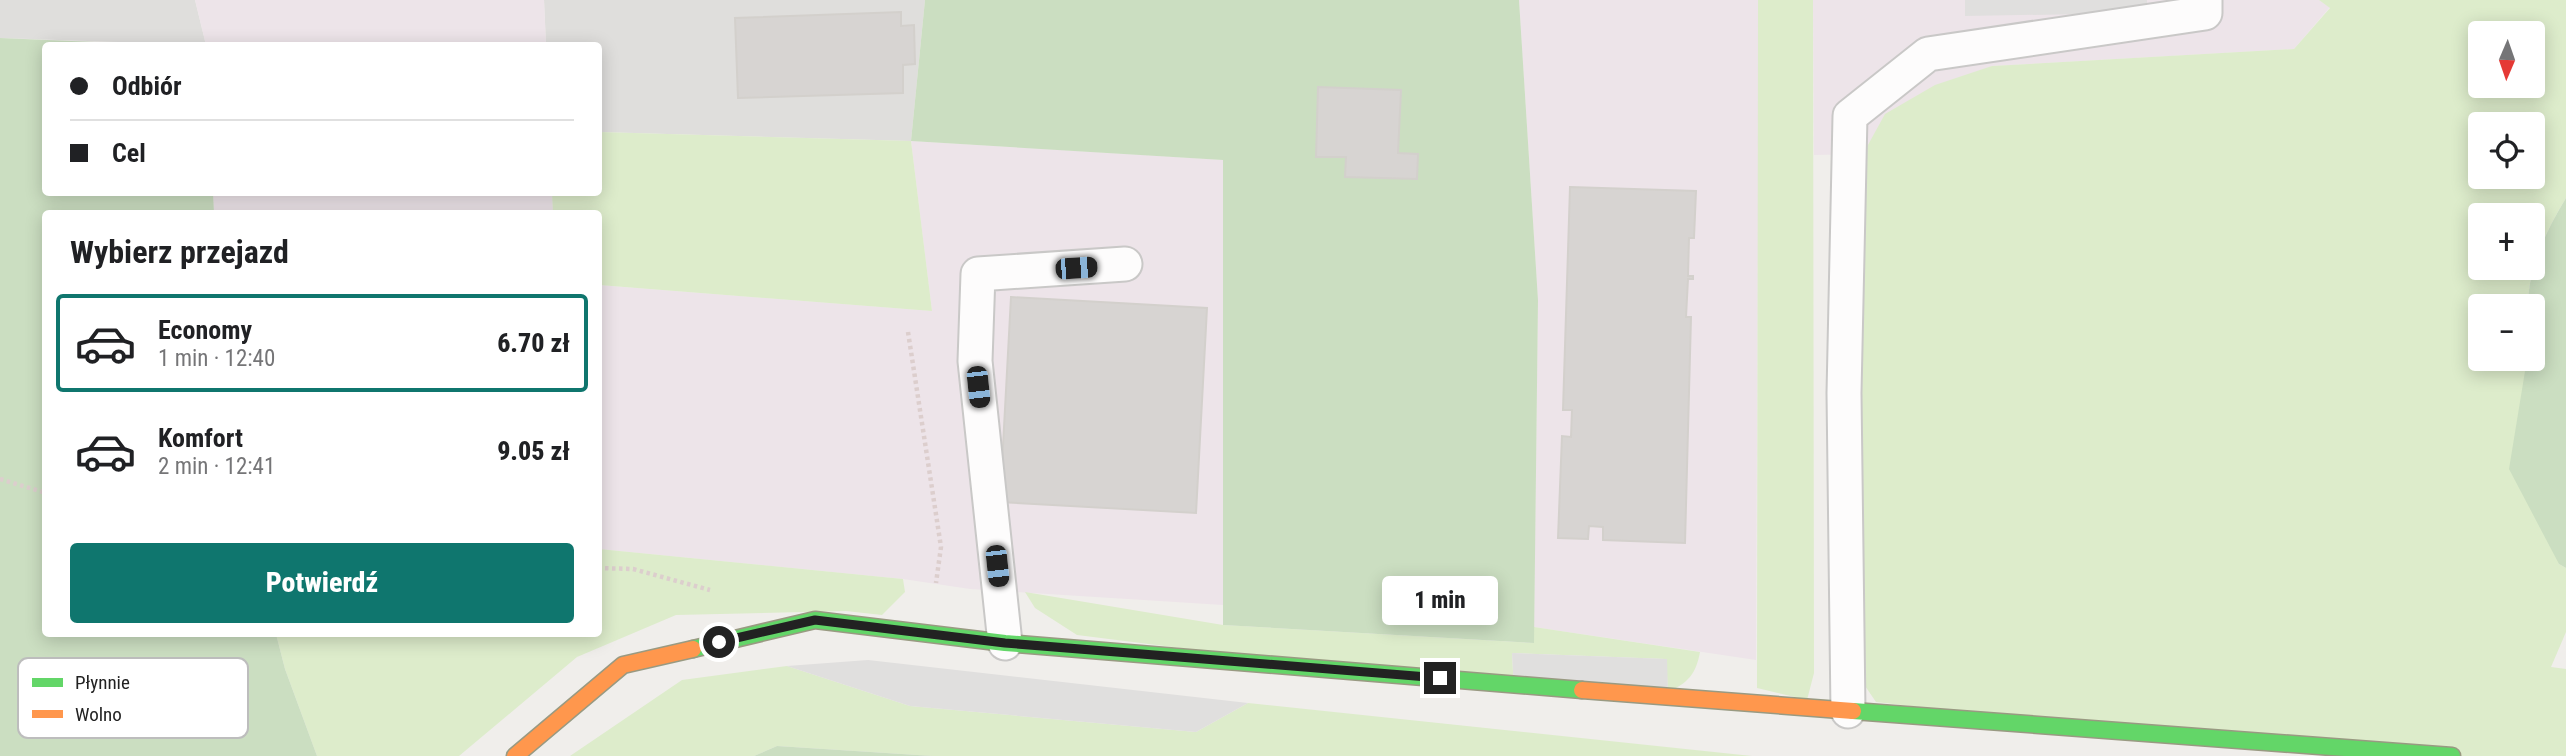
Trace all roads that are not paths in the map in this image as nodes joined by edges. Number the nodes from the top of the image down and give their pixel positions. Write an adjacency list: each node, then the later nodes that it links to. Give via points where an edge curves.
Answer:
1 (2204, 0): 4 (lane, via 2204,13 1928,54 1850,116 1844,393)
2 (1125, 264): 3 (lane, via 978,274 975,361)
3 (1005, 643): 4 (street); 5 (street, via 815,620 623,665)
4 (1848, 711): 6 (street)
5 (515, 756)
6 (2452, 756)

